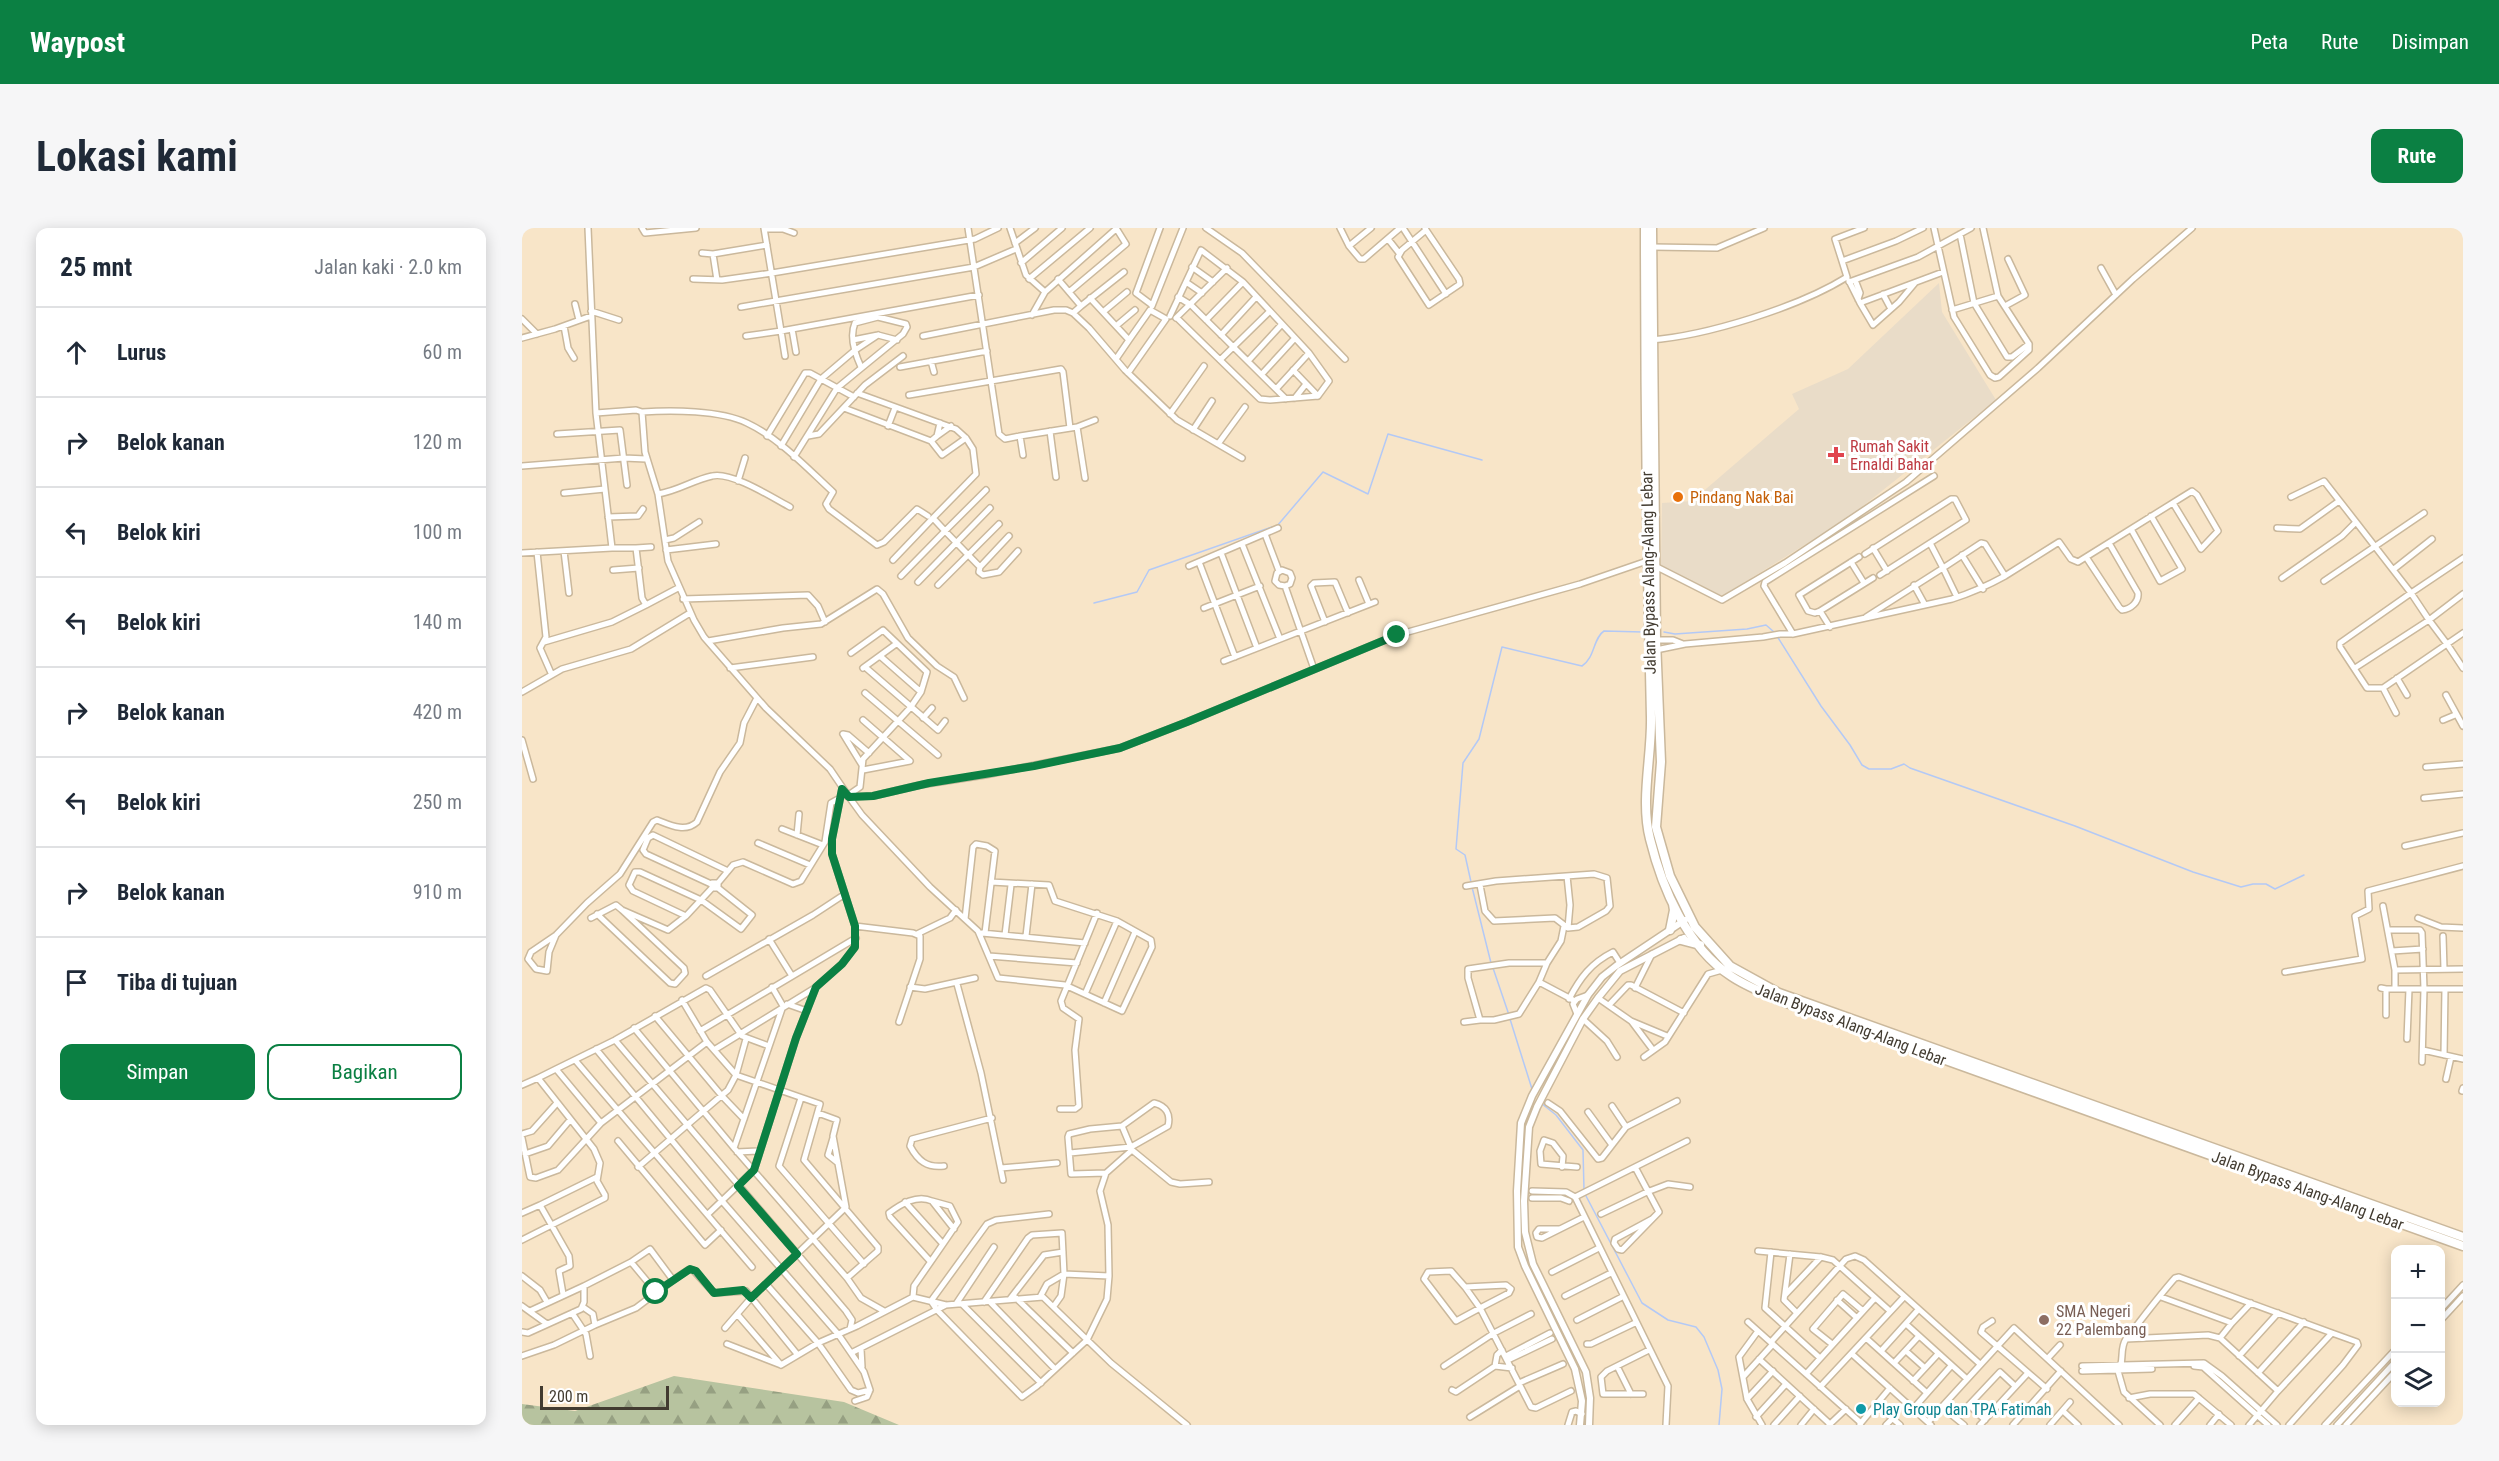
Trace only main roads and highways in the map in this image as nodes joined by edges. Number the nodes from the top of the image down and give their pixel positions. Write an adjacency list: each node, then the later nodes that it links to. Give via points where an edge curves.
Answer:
1 (1645, 228): 3 (highway, Jalan Bypass Alang-Alang Lebar)
2 (1652, 228): 3 (highway, Jalan Bypass Alang-Alang Lebar)
3 (1649, 340): 4 (highway, Jalan Bypass Alang-Alang Lebar)
4 (1653, 634): 5 (highway, Jalan Bypass Alang-Alang Lebar, via 1647,818 1656,860); 6 (highway, Jalan Bypass Alang-Alang Lebar, via 1661,762 1656,827)
5 (1671, 898): 6 (highway, Jalan Bypass Alang-Alang Lebar); 8 (highway, via 1674,910)
6 (1686, 919): 7 (highway, Jalan Bypass Alang-Alang Lebar)
7 (1693, 930): 10 (highway, Jalan Bypass Alang-Alang Lebar); 11 (highway, Jalan Bypass Alang-Alang Lebar, via 1730,966 1779,993)
8 (1669, 931)
9 (1678, 941): 10 (highway)
10 (1700, 945): 11 (highway, Jalan Bypass Alang-Alang Lebar, via 1722,970 1741,983 1784,1002)
11 (2211, 1151): 12 (highway, Jalan Bypass Alang-Alang Lebar); 13 (highway, Jalan Bypass Alang-Alang Lebar)
12 (2463, 1237)
13 (2463, 1246)

